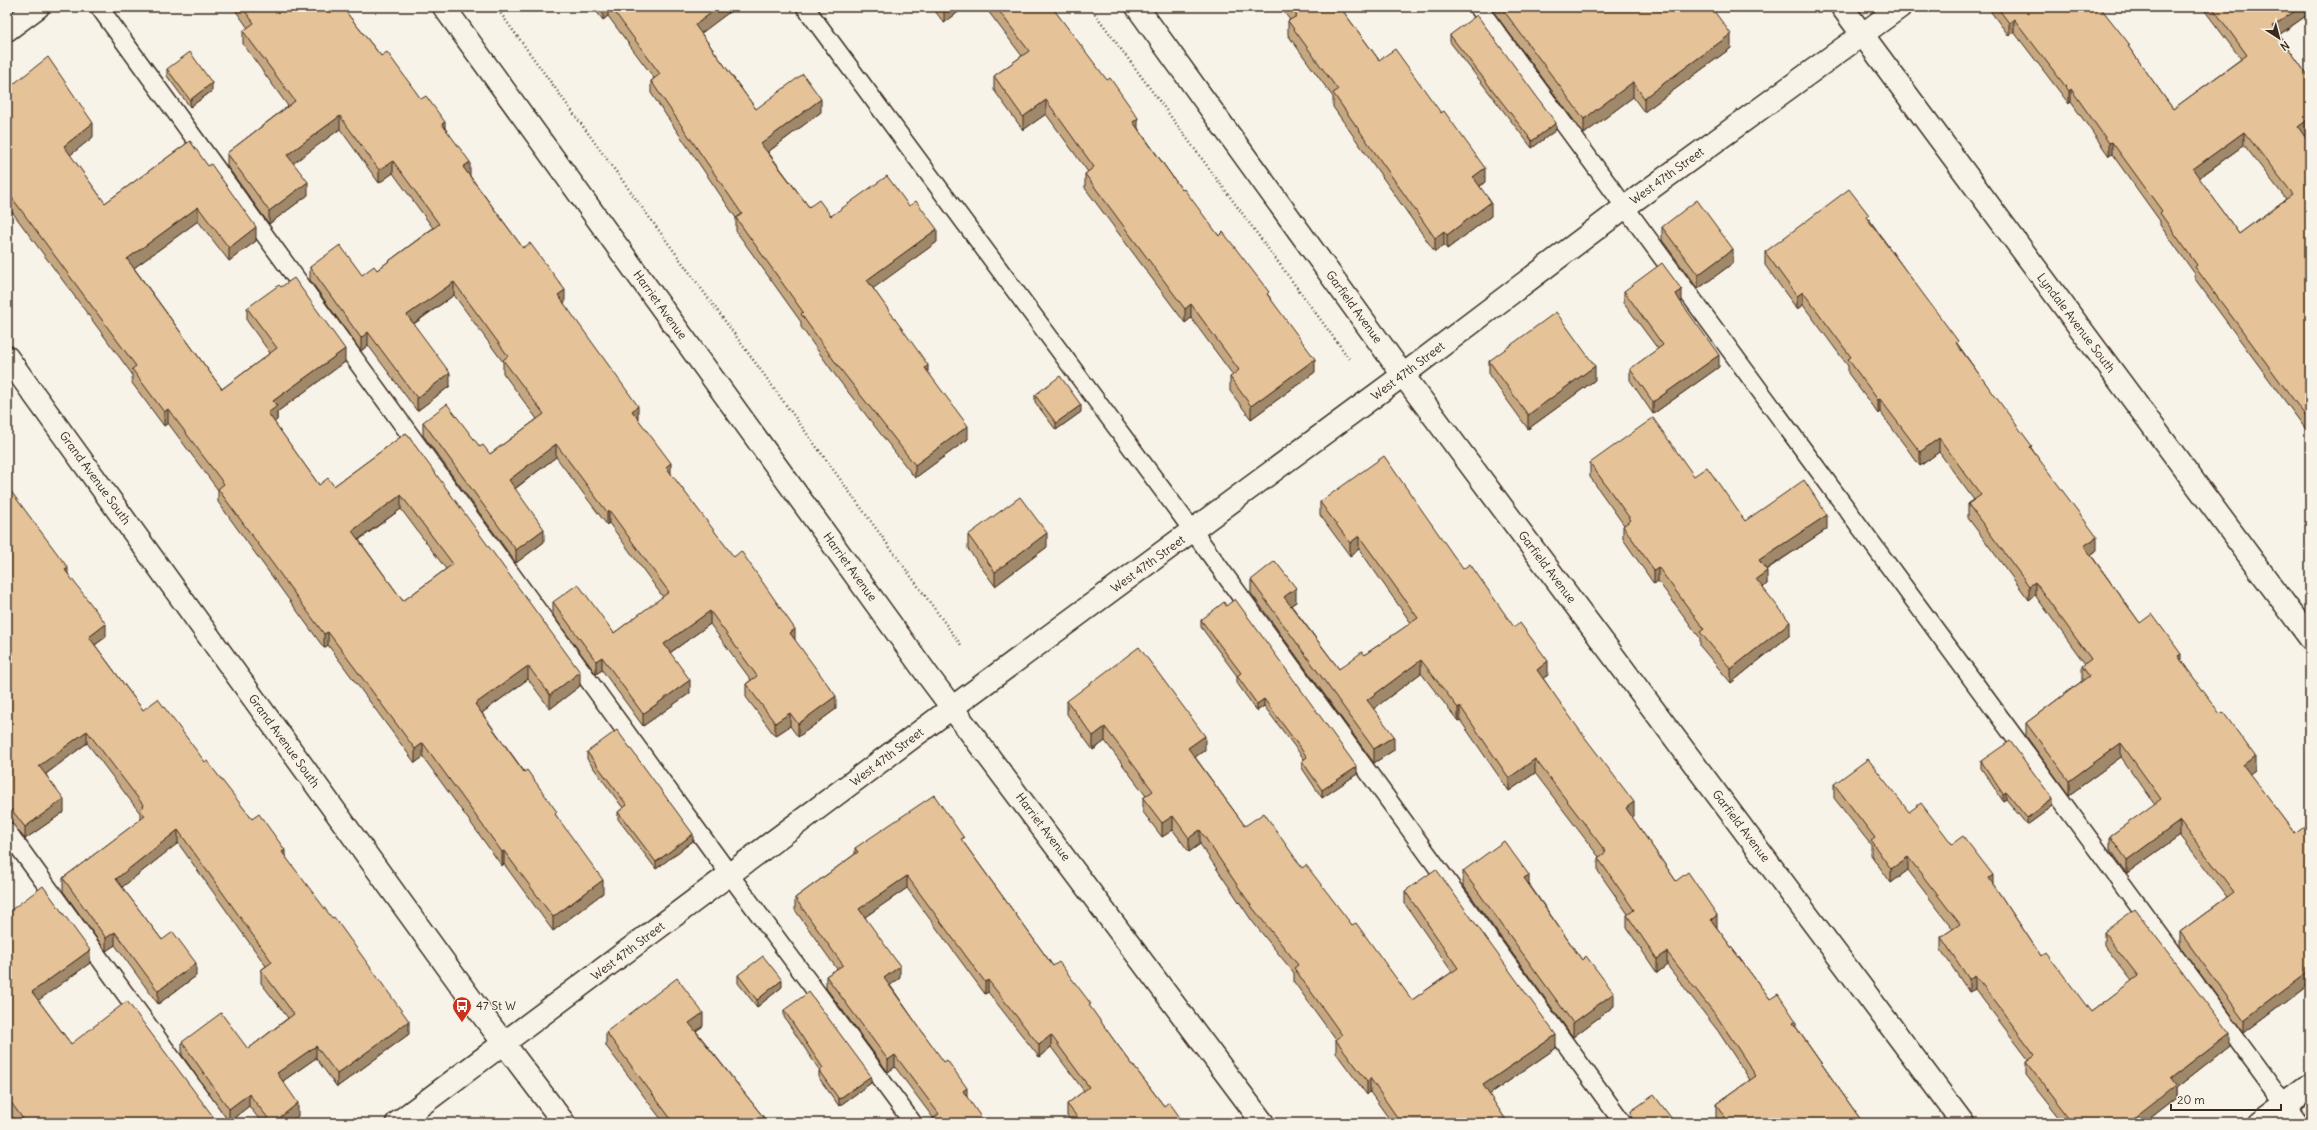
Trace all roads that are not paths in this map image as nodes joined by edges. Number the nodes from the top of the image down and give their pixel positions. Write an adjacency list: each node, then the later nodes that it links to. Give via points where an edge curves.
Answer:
1 (38, 7): 9 (street)
2 (99, 7): 18 (lane)
3 (444, 7): 16 (street, Harriet Avenue)
4 (805, 7): 14 (lane)
5 (1137, 7): 13 (street, Garfield Avenue)
6 (1478, 7): 11 (lane)
7 (1842, 7): 10 (street, Lyndale Avenue South)
8 (1900, 7): 10 (street, West 47th Street)
9 (7, 30)
10 (1862, 34): 11 (street, West 47th Street); 15 (street, Lyndale Avenue South)
11 (1625, 206): 13 (street, West 47th Street); 21 (lane)
12 (7, 357): 19 (street, Grand Avenue South)
13 (1403, 374): 14 (street, West 47th Street); 28 (street, Garfield Avenue)
14 (1193, 531): 16 (street, West 47th Street); 27 (lane)
15 (2310, 638)
16 (953, 707): 18 (street, West 47th Street); 26 (street, Harriet Avenue)
17 (7, 831): 22 (lane)
18 (730, 875): 19 (street, West 47th Street); 25 (lane)
19 (504, 1044): 23 (street, West 47th Street); 24 (street, Grand Avenue South)
20 (2310, 1085): 21 (street)
21 (2284, 1104): 29 (street); 30 (lane)
22 (219, 1123)
23 (397, 1123)
24 (564, 1123)
25 (913, 1123)
26 (1262, 1123)
27 (1623, 1123)
28 (1963, 1123)
29 (2259, 1123)
30 (2298, 1123)

